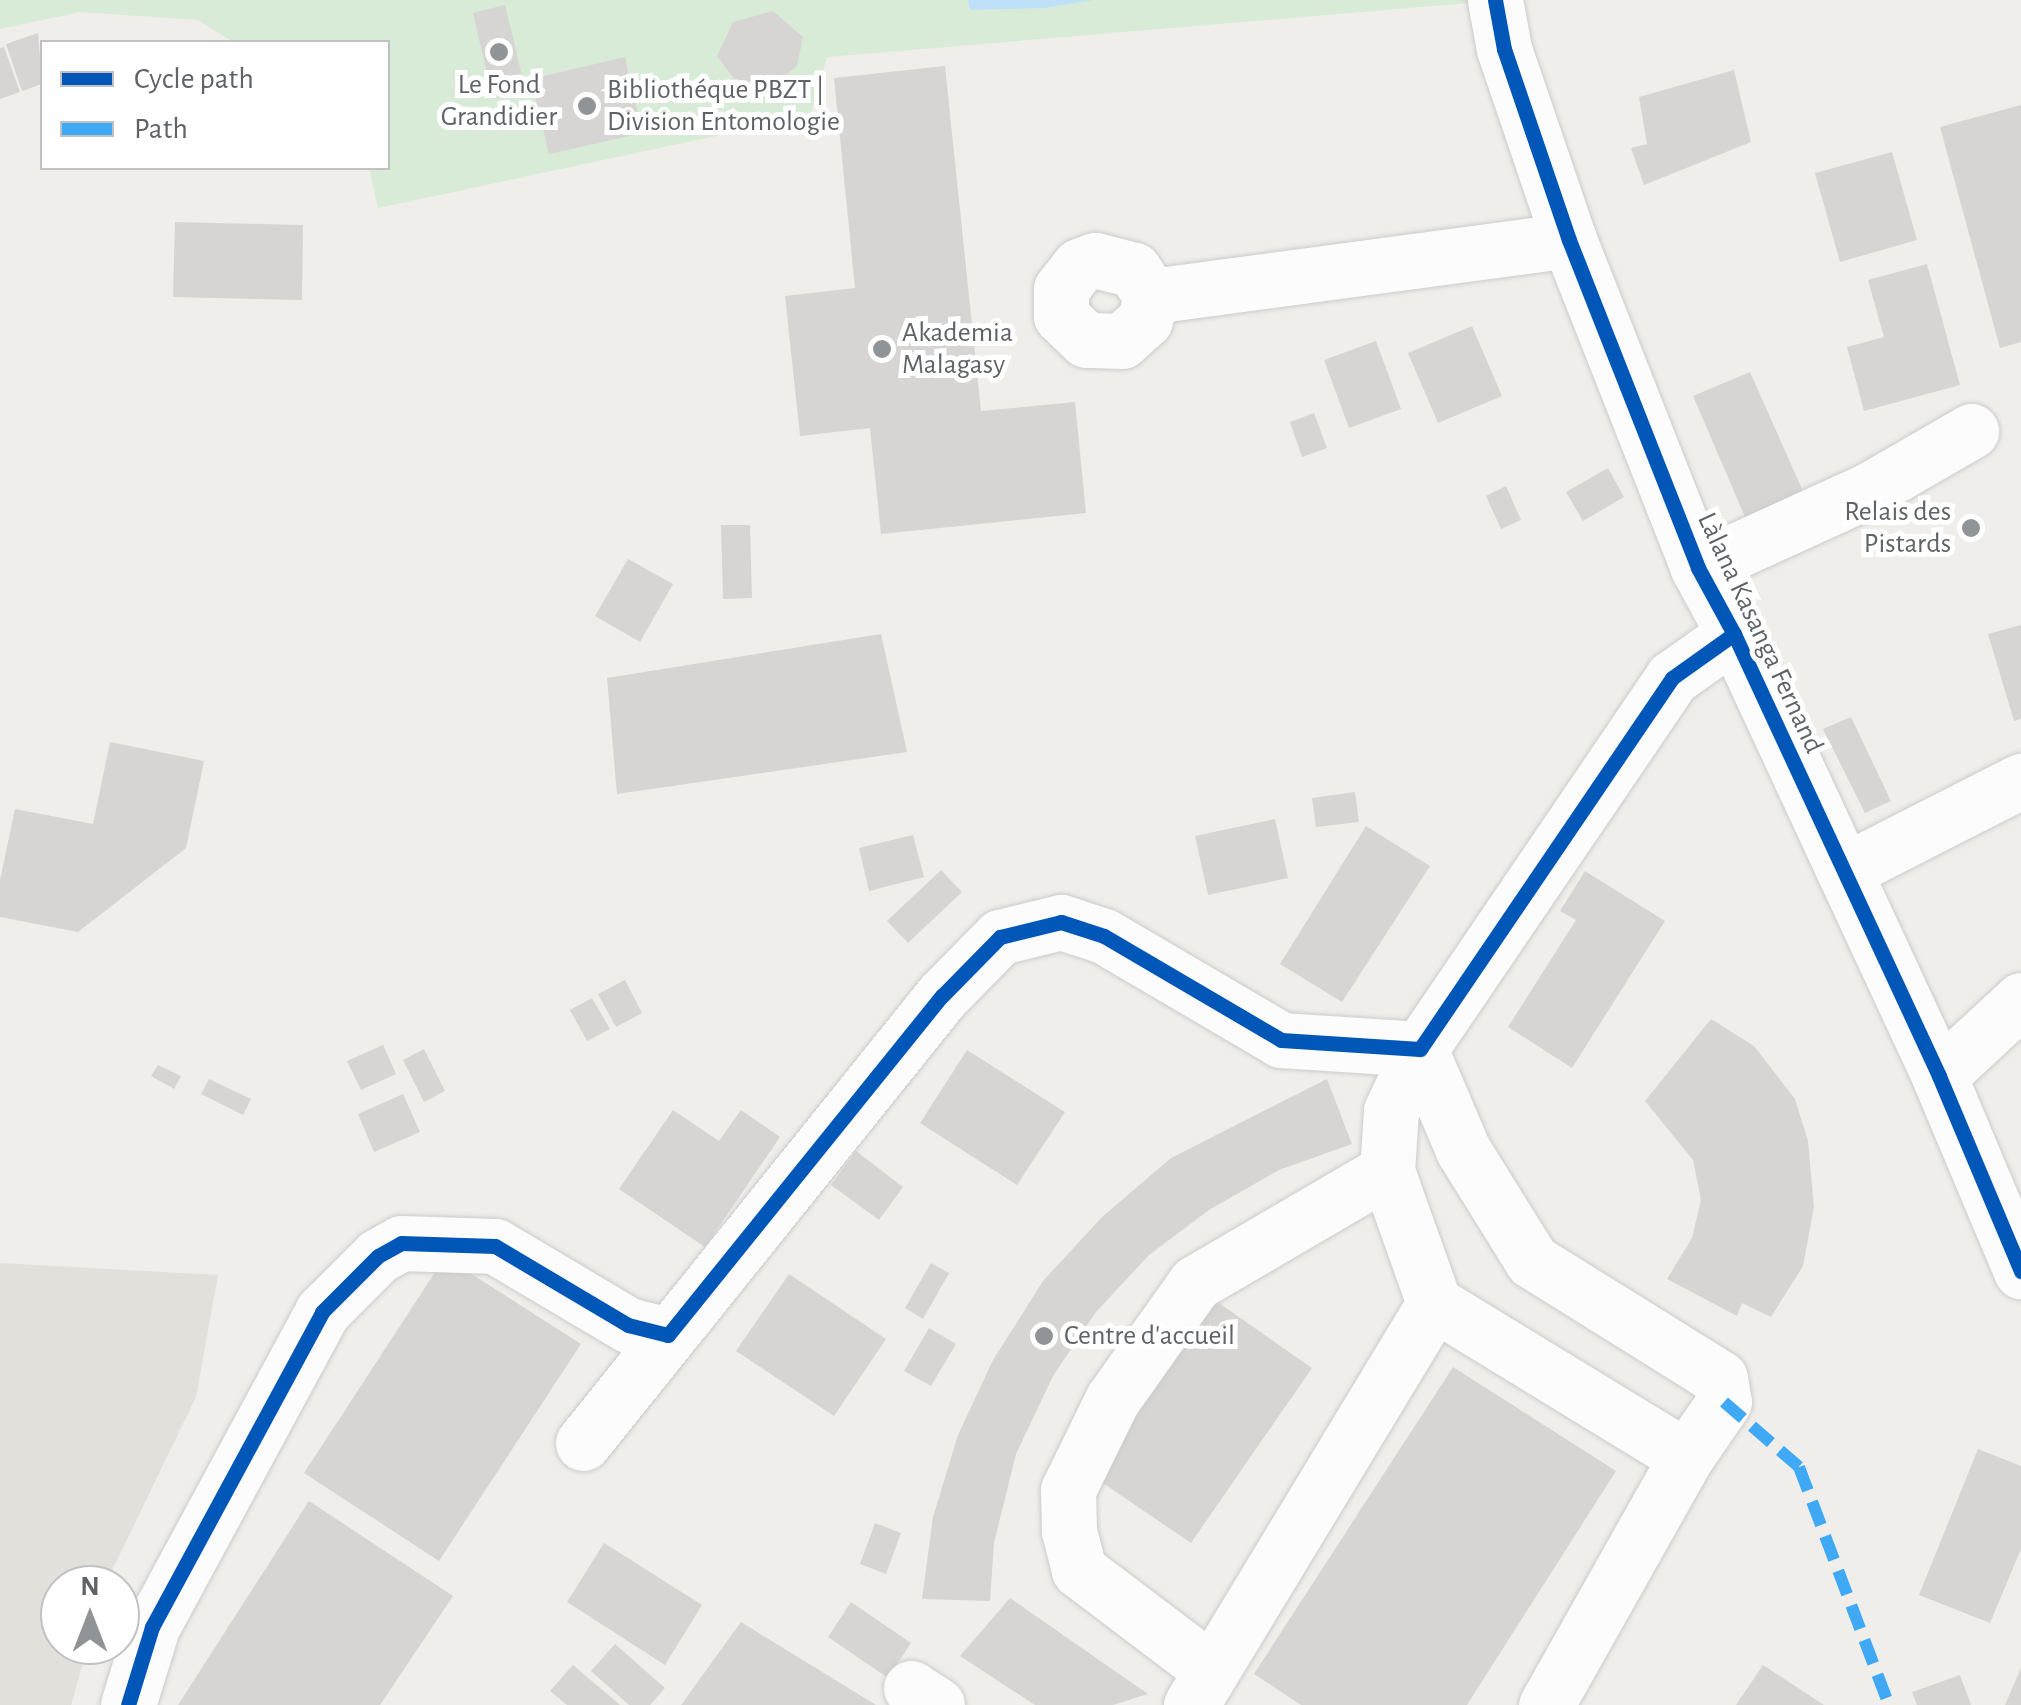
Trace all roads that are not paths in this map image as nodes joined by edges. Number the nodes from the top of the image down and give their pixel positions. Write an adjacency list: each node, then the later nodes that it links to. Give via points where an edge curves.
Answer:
1 (1495, 0): 2 (street, Làlana Kasanga Fernand, via 1504,49)
2 (1570, 240): 3 (street); 5 (street, Làlana Kasanga Fernand)
3 (1151, 296)
4 (1972, 431): 5 (street, via 1869,490)
5 (1698, 568): 6 (street, Làlana Kasanga Fernand)
6 (1734, 634): 8 (street, Làlana Kasanga Fernand); 10 (street, via 1672,678)
7 (2021, 781): 8 (street)
8 (1844, 871): 11 (street, Làlana Kasanga Fernand)
9 (2021, 1000): 11 (street)
10 (1420, 1050): 12 (street, via 1390,1111); 15 (street, via 1280,1040 1104,936 1062,922 1000,937 942,996); 17 (street, via 1464,1150 1532,1261 1720,1378 1724,1402)
11 (1939, 1076): 13 (street, Làlana Kasanga Fernand)
12 (1388, 1171): 14 (street); 18 (street, via 1195,1283 1112,1400 1068,1490 1079,1570)
13 (2021, 1271)
14 (1434, 1303): 17 (street); 18 (street)
15 (668, 1335): 16 (street); 19 (street, via 628,1325 494,1246 401,1243 378,1256 322,1312 152,1627)
16 (583, 1443)
17 (1686, 1457): 20 (street)
18 (1201, 1688)
19 (128, 1705)
20 (1546, 1705)

